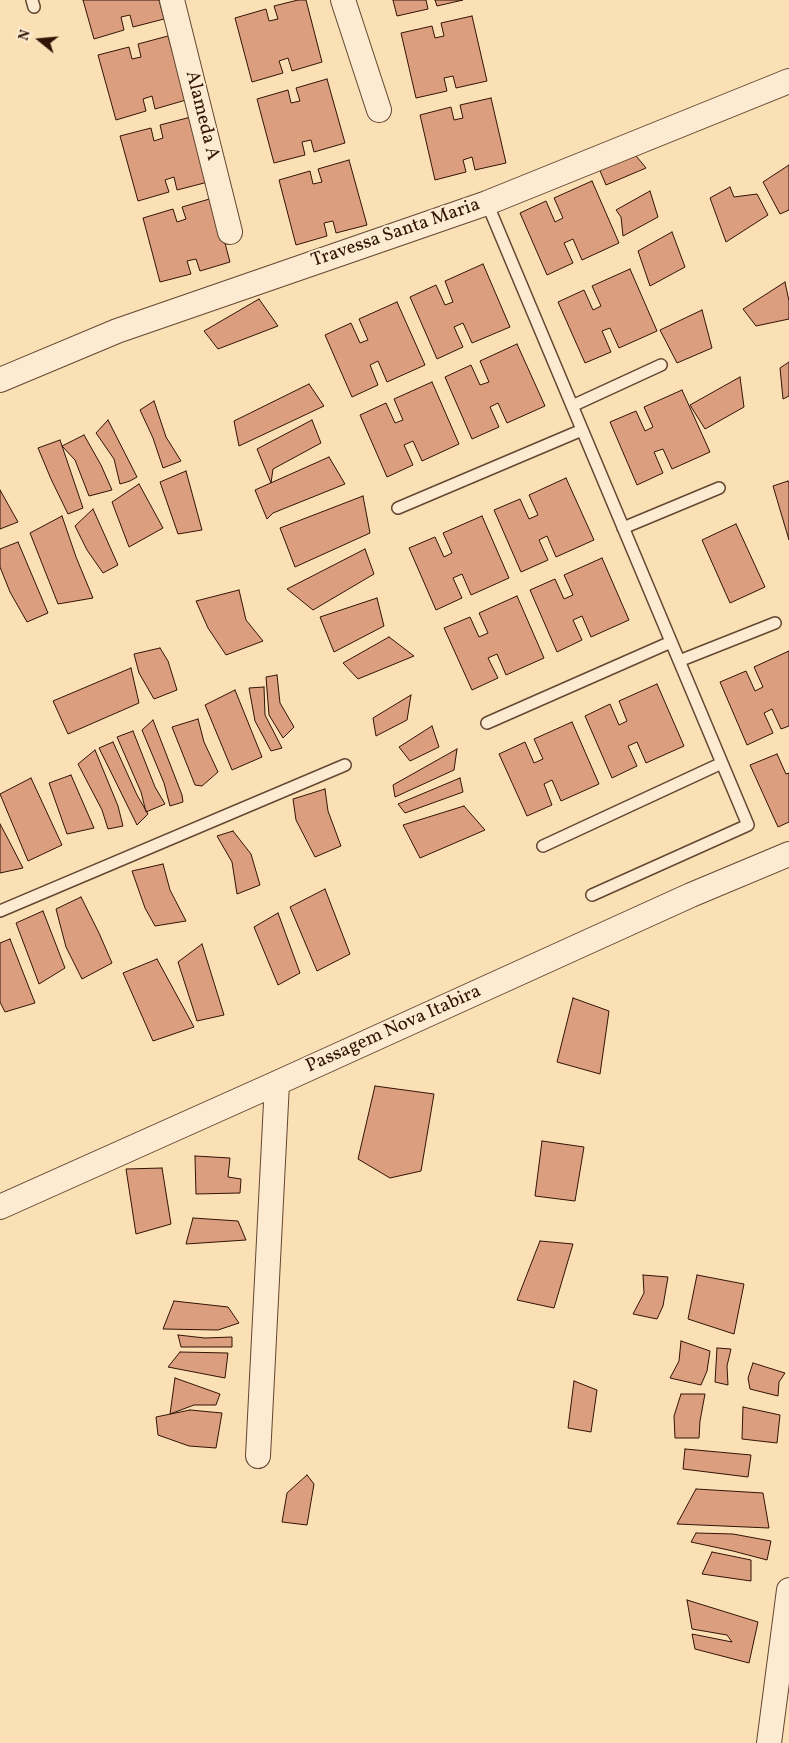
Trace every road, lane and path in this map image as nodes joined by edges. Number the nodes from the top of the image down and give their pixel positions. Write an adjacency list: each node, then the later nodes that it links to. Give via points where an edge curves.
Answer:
1 (172, 0): 6 (street, Alameda A)
2 (342, 0): 4 (street)
3 (789, 81): 5 (street, Travessa Santa Maria)
4 (379, 110)
5 (487, 203): 8 (street, Travessa Santa Maria, via 117,330); 9 (lane)
6 (230, 232)
7 (661, 365): 9 (lane)
8 (0, 380)
9 (572, 406): 10 (lane)
10 (582, 430): 12 (lane); 13 (lane)
11 (719, 488): 13 (lane)
12 (398, 508)
13 (624, 528): 15 (lane)
14 (775, 623): 16 (lane)
15 (671, 642): 16 (lane); 17 (lane)
16 (679, 661): 18 (lane)
17 (487, 722)
18 (722, 763): 20 (lane); 22 (lane, via 748,825)
19 (345, 765): 23 (lane)
20 (543, 846)
21 (789, 854): 24 (street, Passagem Nova Itabira, via 691,895)
22 (592, 895)
23 (0, 911)
24 (277, 1083): 25 (street, Passagem Nova Itabira); 26 (street)
25 (0, 1206)
26 (258, 1456)
27 (789, 1590): 28 (street)
28 (769, 1743)

